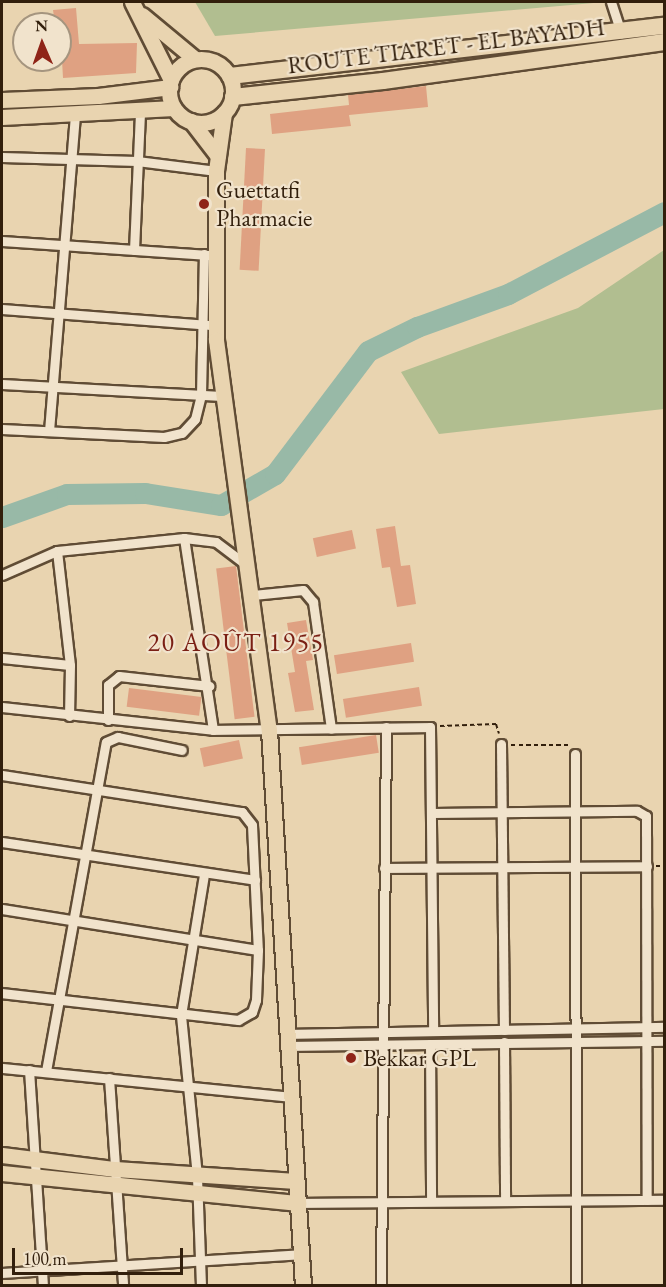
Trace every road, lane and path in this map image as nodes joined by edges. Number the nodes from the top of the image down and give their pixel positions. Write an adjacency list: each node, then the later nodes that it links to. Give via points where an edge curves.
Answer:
1 (611, 2): 4 (street)
2 (134, 6): 6 (main road); 8 (main road)
3 (664, 26): 4 (highway, ROUTE TIARET - EL BAYADH)
4 (622, 39): 5 (highway, ROUTE TIARET - EL BAYADH); 7 (highway, ROUTE TIARET - EL BAYADH); 10 (highway, ROUTE TIARET - EL BAYADH, via 383,81)
5 (664, 42)
6 (195, 59): 7 (main road, via 215,62); 8 (main road, via 180,66)
7 (230, 76): 10 (main road)
8 (170, 83): 9 (main road); 12 (main road)
9 (98, 96): 11 (main road); 14 (main road)
10 (233, 97): 16 (main road)
11 (2, 100)
12 (174, 108): 13 (main road); 18 (main road)
13 (140, 111): 14 (main road); 21 (street)
14 (100, 113): 15 (main road)
15 (75, 114): 17 (main road); 20 (street)
16 (224, 114): 18 (main road, via 214,120); 22 (main road)
17 (2, 117)
18 (191, 121): 22 (main road)
19 (2, 157): 20 (street)
20 (69, 160): 21 (street); 24 (street)
21 (137, 161): 22 (street); 25 (street)
22 (217, 164): 26 (main road)
23 (2, 241): 24 (street)
24 (63, 243): 25 (street); 28 (street)
25 (134, 250): 26 (street)
26 (209, 254): 29 (main road)
27 (2, 309): 28 (street)
28 (58, 314): 29 (street); 31 (street)
29 (210, 326): 32 (street); 33 (main road)
30 (2, 384): 31 (street)
31 (51, 386): 32 (street); 35 (street)
32 (201, 395): 33 (street); 35 (street, via 195,419 182,433 172,436)
33 (222, 396): 38 (main road)
34 (2, 429): 35 (street)
35 (49, 431)
36 (184, 538): 37 (street); 38 (street, via 208,539 224,545); 43 (street)
37 (57, 551): 39 (street); 42 (street)
38 (249, 569): 40 (main road)
39 (2, 575)
40 (253, 595): 49 (street, via 303,590 314,602); 51 (main road)
41 (2, 658): 42 (street)
42 (70, 665): 45 (street)
43 (209, 686): 46 (street, via 119,676 108,685); 50 (street)
44 (2, 707): 45 (street)
45 (69, 716): 46 (street)
46 (108, 720): 50 (street)
47 (386, 727): 48 (street); 49 (street); 66 (street)
48 (429, 727): 52 (path, via 496,724); 57 (street)
49 (331, 729): 51 (street)
50 (213, 730): 51 (street)
51 (269, 730): 82 (main road)
52 (501, 744): 54 (path, via 569,745); 58 (street)
53 (182, 750): 56 (street, via 118,737 109,739)
54 (575, 754): 59 (street)
55 (2, 775): 56 (street)
56 (96, 792): 61 (street); 68 (street, via 242,812 252,825)
57 (432, 813): 58 (street); 62 (street)
58 (500, 813): 59 (street); 63 (street)
59 (575, 813): 64 (street); 65 (street, via 637,812 646,816)
60 (2, 842): 61 (street)
61 (87, 857): 67 (street); 70 (street)
62 (431, 866): 63 (street); 66 (street); 79 (street)
63 (500, 866): 64 (street); 80 (street)
64 (574, 866): 65 (street); 78 (street)
65 (647, 866): 77 (street)
66 (384, 868): 81 (street)
67 (204, 875): 68 (street); 71 (street)
68 (255, 880): 72 (street)
69 (2, 909): 70 (street)
70 (76, 920): 71 (street); 74 (street)
71 (190, 940): 72 (street); 75 (street)
72 (258, 950): 75 (street, via 256,1000 247,1016 238,1020)
73 (2, 993): 74 (street)
74 (61, 1001): 75 (street); 91 (street)
75 (181, 1015): 93 (street)
76 (664, 1027): 77 (street)
77 (647, 1028): 78 (street); 83 (street)
78 (574, 1029): 80 (street); 86 (street)
79 (433, 1030): 80 (street); 81 (street)
80 (504, 1030)
81 (384, 1032): 82 (street); 88 (street)
82 (289, 1040): 88 (street); 94 (main road)
83 (646, 1041): 84 (street); 86 (street); 107 (street)
84 (664, 1041)
85 (504, 1042): 86 (street); 87 (street); 106 (street)
86 (575, 1043): 109 (street)
87 (430, 1044): 88 (street); 104 (street)
88 (383, 1045): 105 (street)
89 (2, 1068): 90 (street)
90 (29, 1070): 91 (street); 96 (street)
91 (46, 1071): 92 (street)
92 (109, 1078): 93 (street); 97 (street)
93 (186, 1085): 94 (street); 99 (street)
94 (293, 1097): 101 (main road)
95 (2, 1155): 96 (main road)
96 (35, 1159): 97 (main road); 100 (street)
97 (115, 1169): 99 (main road); 102 (street)
98 (2, 1173): 100 (main road)
99 (197, 1176): 101 (main road); 103 (street)
100 (36, 1177): 102 (main road); 114 (street)
101 (296, 1181): 110 (main road)
102 (116, 1187): 103 (main road); 113 (street)
103 (196, 1195): 110 (main road); 112 (street)
104 (430, 1199): 105 (street); 106 (street)
105 (382, 1200): 110 (street); 120 (street)
106 (505, 1200): 109 (street)
107 (647, 1200): 108 (street); 109 (street)
108 (664, 1200)
109 (576, 1202): 121 (street)
110 (298, 1203): 111 (main road)
111 (303, 1254): 112 (street); 119 (main road)
112 (200, 1261): 113 (street); 118 (street)
113 (122, 1266): 114 (street); 117 (street)
114 (42, 1271): 115 (street); 116 (street)
115 (2, 1273)
116 (44, 1286)
117 (123, 1286)
118 (201, 1286)
119 (303, 1286)
120 (381, 1286)
121 (576, 1286)

